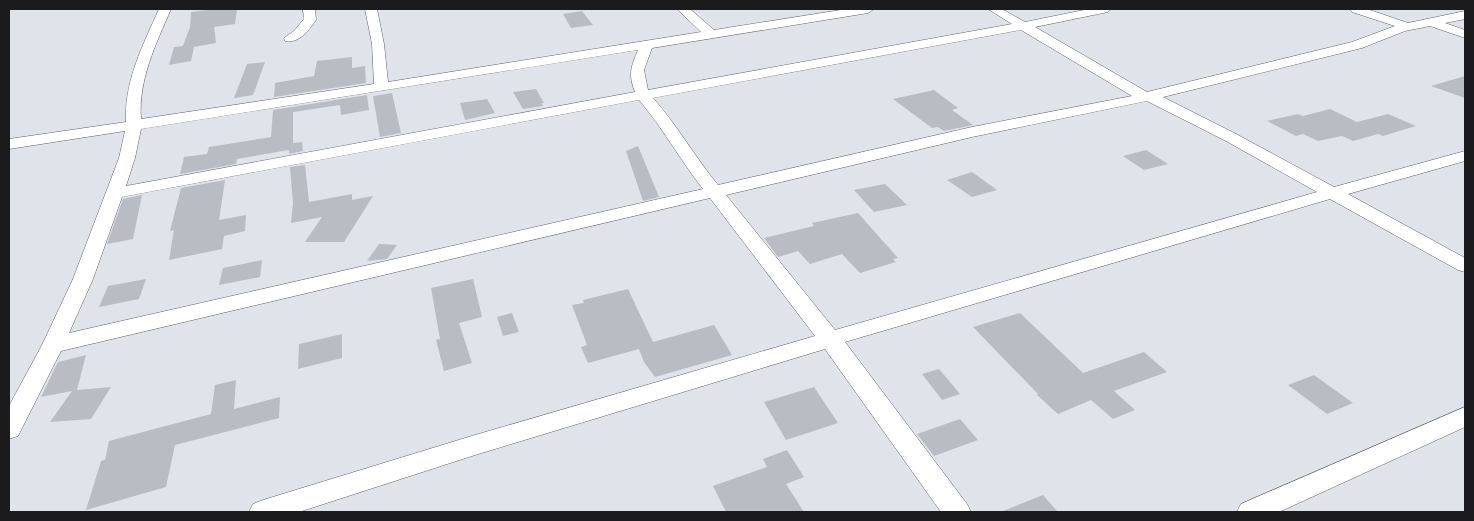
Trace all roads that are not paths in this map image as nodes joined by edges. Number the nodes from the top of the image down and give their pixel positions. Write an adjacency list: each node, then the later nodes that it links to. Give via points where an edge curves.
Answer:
1 (165, 9): 20 (street, via 140,66)
2 (310, 9): 15 (street, via 310,20)
3 (371, 9): 17 (street)
4 (683, 9): 13 (street)
5 (868, 9): 13 (street)
6 (994, 9): 11 (street)
7 (1104, 9): 11 (street)
8 (1356, 9): 12 (street)
9 (1465, 15): 10 (street)
10 (1431, 22): 12 (street); 14 (street)
11 (1021, 26): 18 (street); 19 (street)
12 (1408, 27): 19 (street, via 1323,55)
13 (711, 34): 16 (street)
14 (1465, 34)
15 (290, 38)
16 (646, 46): 17 (street); 18 (street, via 635,76)
17 (381, 87): 20 (street)
18 (643, 95): 23 (street); 24 (street)
19 (1147, 97): 23 (street, via 972,132); 25 (street)
20 (134, 125): 21 (street); 24 (street)
21 (9, 144)
22 (1465, 156): 25 (street)
23 (715, 192): 27 (street); 28 (street)
24 (115, 193): 28 (street, via 83,279)
25 (1334, 193): 26 (street); 27 (street)
26 (1465, 266)
27 (830, 339): 31 (street); 32 (street)
28 (53, 345): 30 (street)
29 (1465, 416): 33 (street)
30 (9, 429)
31 (263, 512)
32 (957, 512)
33 (1251, 512)

